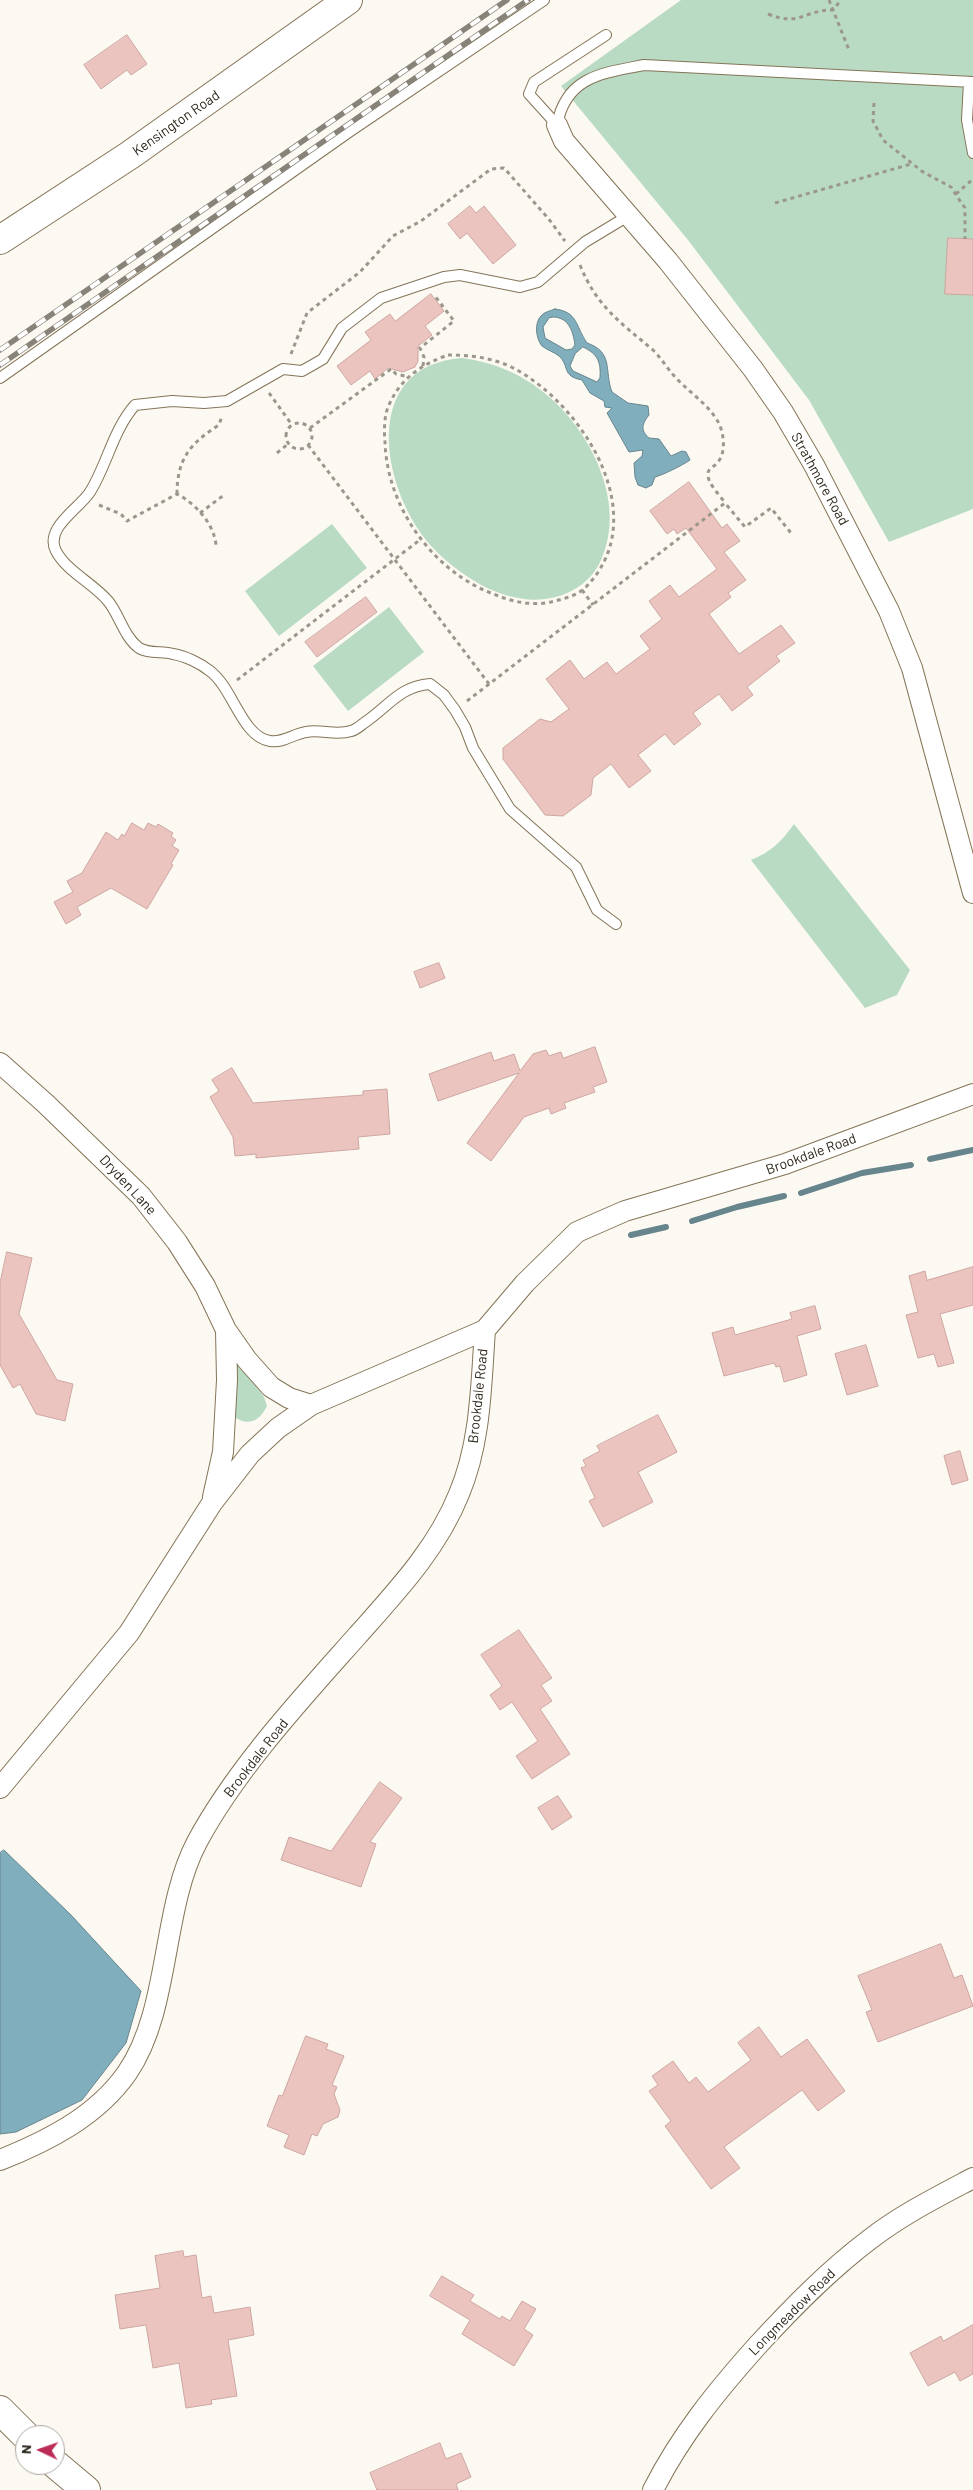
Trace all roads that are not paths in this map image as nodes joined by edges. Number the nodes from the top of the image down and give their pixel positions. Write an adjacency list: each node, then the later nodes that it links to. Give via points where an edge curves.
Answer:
1 (348, 0): 8 (street, Kensington Road, via 130,155)
2 (544, 0): 9 (lane, via 349,132)
3 (606, 35): 5 (lane, via 534,82 530,94)
4 (971, 82): 5 (lane, via 644,65 596,74 566,99); 6 (lane, via 966,120)
5 (557, 125): 7 (street, Strathmore Road, via 564,141)
6 (973, 153)
7 (628, 216): 10 (street, Strathmore Road, via 696,294 783,412 889,611 912,668); 11 (lane, via 585,242 538,282 520,287 460,276 424,283 381,298 342,328 323,359 302,371 283,369 227,401 172,401 135,406 120,428 86,497 59,526 54,538 56,551 98,589 139,648 173,654 211,671 256,735 269,741 283,741 316,730 352,731 402,692 416,685 430,684 455,710 473,748 510,809 576,867 597,910)
8 (0, 240)
9 (0, 378)
10 (973, 893)
11 (616, 924)
12 (0, 1063): 14 (street, Dryden Lane, via 141,1196 177,1242 205,1286)
13 (973, 1094): 15 (street, Brookdale Road, via 785,1164 625,1211 577,1232 525,1283)
14 (226, 1330): 16 (street, Dryden Lane, via 246,1360 271,1388); 17 (street, Dryden Lane, via 223,1452)
15 (485, 1330): 16 (street, Brookdale Road); 19 (street, Brookdale Road, via 478,1428 468,1469 448,1518 406,1582 252,1760 195,1845 182,1878 157,1994 142,2045 127,2073 99,2104 60,2132)
16 (311, 1405): 17 (street, Brookdale Road, via 278,1428 250,1454)
17 (212, 1503): 18 (street, Brookdale Road, via 129,1633)
18 (0, 1788)
19 (0, 2160)
20 (973, 2178): 25 (street, Longmeadow Road, via 894,2222 814,2286 728,2378 698,2416 669,2458)
21 (0, 2410): 22 (street)
22 (15, 2425)
23 (65, 2472): 24 (street)
24 (86, 2490)
25 (654, 2490)

